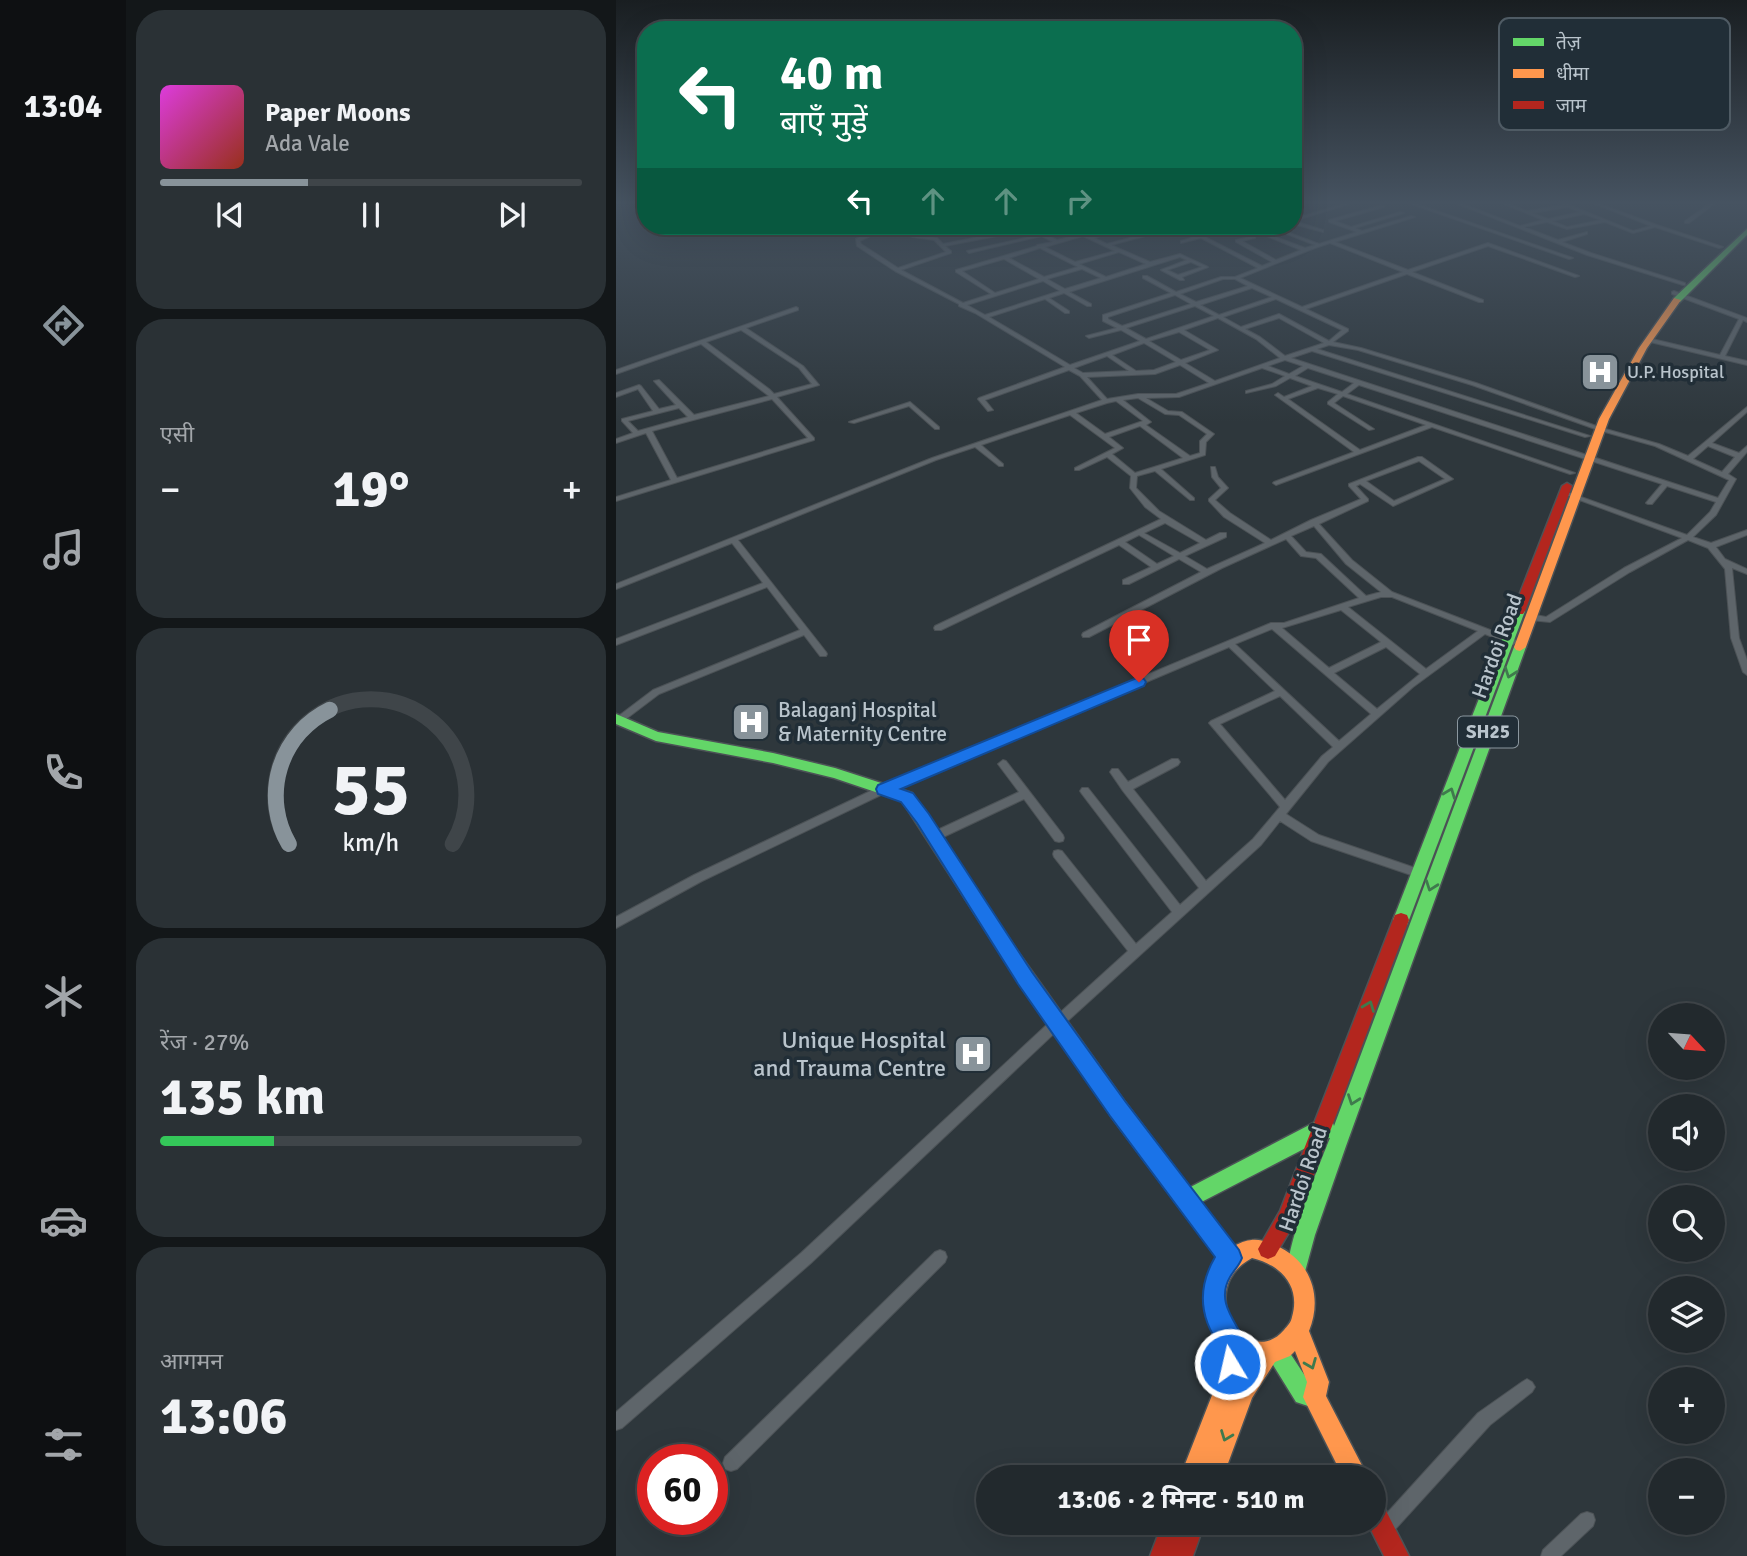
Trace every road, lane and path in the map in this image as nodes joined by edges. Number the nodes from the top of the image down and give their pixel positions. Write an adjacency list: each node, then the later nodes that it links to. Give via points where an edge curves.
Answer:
1 (909, 277): 26 (street)
2 (966, 277): 22 (street)
3 (1040, 277): 15 (street)
4 (1052, 277): 15 (street)
5 (1102, 277): 16 (street)
6 (1114, 277): 16 (street)
7 (1145, 277): 21 (street)
8 (1178, 277): 18 (street)
9 (1239, 277): 14 (street)
10 (1395, 277): 30 (street)
11 (1420, 277): 25 (street)
12 (1646, 277): 19 (street)
13 (1694, 277): 19 (main road, Hardoi Road / SH25)
14 (1236, 278): 17 (street); 18 (street)
15 (1044, 279): 20 (street); 22 (street)
16 (1107, 279): 20 (street)
17 (1252, 286): 23 (street); 27 (street)
18 (1195, 287): 21 (street)
19 (1679, 291): 34 (street); 41 (main road, Hardoi Road / SH25); 82 (main road, Hardoi Road / SH25, via 1635,346)
20 (1066, 292): 24 (street); 28 (street)
21 (1174, 293): 27 (street); 36 (street, via 1104,317)
22 (994, 295): 26 (street)
23 (1277, 297): 30 (street); 33 (street)
24 (1046, 298): 31 (street); 32 (street)
25 (1481, 301)
26 (961, 304): 32 (street)
27 (1194, 304): 33 (street); 36 (street)
28 (1089, 305)
29 (796, 309): 35 (street)
30 (1302, 309): 43 (street, via 1346,330)
31 (1067, 312)
32 (984, 317): 52 (street)
33 (1217, 317): 37 (street); 38 (street)
34 (1744, 318): 46 (street)
35 (742, 328): 42 (street); 66 (street, via 801,367 816,385)
36 (1122, 328): 39 (street); 40 (street)
37 (1240, 329): 43 (street, via 1279,316); 47 (street)
38 (1180, 330): 40 (street); 49 (street, via 1215,350)
39 (1089, 336)
40 (1145, 341): 45 (street); 49 (street)
41 (1648, 341): 46 (street); 82 (main road, Hardoi Road / SH25)
42 (702, 342): 54 (street); 66 (street)
43 (1329, 343): 44 (street); 58 (street)
44 (1311, 349): 47 (street); 82 (street)
45 (1107, 354): 52 (street); 55 (street)
46 (1722, 357): 48 (street)
47 (1284, 358): 50 (street); 51 (street)
48 (1747, 363)
49 (1182, 364): 55 (street); 61 (street)
50 (1261, 366): 57 (street); 61 (street)
51 (1307, 366): 57 (street); 60 (street)
52 (1069, 367): 56 (street); 73 (street, via 981,399)
53 (1455, 369): 58 (street)
54 (616, 372)
55 (1135, 373): 56 (street)
56 (1082, 374): 69 (street)
57 (1291, 377): 62 (street); 63 (street)
58 (1450, 378): 82 (street)
59 (657, 381): 70 (street)
60 (1359, 382): 64 (street); 92 (street)
61 (1214, 383): 67 (street, via 1177,396)
62 (1319, 385): 64 (street); 89 (street, via 1281,397)
63 (1248, 392)
64 (1343, 393): 78 (street); 80 (street, via 1329,403)
65 (616, 395): 72 (street, via 639,387)
66 (772, 396): 75 (street); 102 (street, via 812,439)
67 (1138, 396): 68 (street); 93 (street, via 1167,413 1180,413 1211,434 1203,441 1203,454)
68 (1117, 399): 69 (street); 77 (street, via 1148,422)
69 (1107, 401): 74 (street)
70 (681, 405): 72 (street); 75 (street)
71 (1747, 409): 86 (street)
72 (657, 411): 83 (street, via 624,420)
73 (990, 411)
74 (1071, 413): 84 (street); 87 (street)
75 (693, 418): 81 (street)
76 (852, 422): 79 (street, via 910,404)
77 (1141, 424): 84 (street); 93 (street)
78 (1432, 425): 89 (street); 99 (street)
79 (937, 428)
80 (1371, 429)
81 (649, 430): 83 (street); 102 (street)
82 (1593, 430): 92 (main road, Hardoi Road / SH25); 94 (street, via 1657,444)
83 (637, 434): 85 (street)
84 (1104, 437): 90 (street, via 1120,448)
85 (616, 441)
86 (1709, 443): 91 (street); 94 (street)
87 (976, 445): 95 (street); 119 (street)
88 (1747, 448): 91 (street)
89 (1359, 452): 104 (street)
90 (1108, 454): 97 (street); 100 (street)
91 (1739, 456): 101 (street)
92 (1585, 457): 99 (main road, Hardoi Road / SH25); 105 (street); 106 (main road, Hardoi Road / SH25)
93 (1188, 458): 98 (street)
94 (1688, 460): 101 (street)
95 (1000, 465)
96 (1213, 468): 122 (street, via 1225,488 1212,500)
97 (1077, 469)
98 (1157, 469): 100 (street); 108 (street)
99 (1572, 473): 106 (main road, Hardoi Road / SH25)
100 (1134, 475): 112 (street, via 1133,488)
101 (1723, 475): 109 (street, via 1733,479)
102 (675, 481): 107 (street)
103 (1361, 481): 103 (street, via 1420,458 1450,479 1393,504); 113 (street, via 1351,485 1366,500)
104 (1276, 483)
105 (1666, 483): 109 (street); 110 (street)
106 (1570, 495): 118 (street); 135 (main road, Hardoi Road / SH25); 142 (main road, Hardoi Road / SH25)
107 (616, 499)
108 (1192, 499)
109 (1720, 501): 118 (street)
110 (1650, 503)
111 (1173, 512): 112 (street)
112 (1163, 519): 114 (street); 121 (street)
113 (1314, 523): 115 (street); 132 (street, via 1349,562)
114 (1138, 532): 120 (street); 124 (street)
115 (1286, 535): 122 (street); 133 (street, via 1304,554 1318,556)
116 (1745, 535): 123 (street)
117 (1223, 536): 121 (street)
118 (1689, 537): 123 (street); 135 (street, via 1547,620)
119 (734, 540): 130 (street); 131 (street)
120 (1119, 541): 126 (street); 137 (street)
121 (1205, 543): 124 (street)
122 (1269, 543): 127 (street)
123 (1711, 546): 125 (street)
124 (1179, 556): 126 (street); 127 (street)
125 (1723, 561): 128 (street); 146 (street, via 1729,569 1735,638)
126 (1157, 567): 129 (street)
127 (1206, 572): 140 (street)
128 (1747, 572)
129 (1126, 582)
130 (768, 584): 138 (street); 141 (street)
131 (616, 587)
132 (1389, 595): 133 (street); 139 (street)
133 (1365, 599): 134 (street)
134 (1342, 607): 136 (street, via 1284,626); 143 (street)
135 (1530, 617): 142 (main road, Hardoi Road / SH25)
136 (1274, 625): 144 (street); 147 (street)
137 (938, 628)
138 (806, 631): 145 (street); 151 (street, via 656,692)
139 (1484, 631): 142 (street); 148 (street)
140 (1086, 635)
141 (616, 642)
142 (1514, 642): 164 (main road, Hardoi Road / SH25, one-way to 142); 171 (main road, Hardoi Road / SH25, one-way to 171)
143 (1387, 643): 147 (street); 148 (street)
144 (1230, 644): 149 (street); 157 (street)
145 (823, 654)
146 (1747, 672)
147 (1329, 673): 150 (street)
148 (1426, 674): 150 (street)
149 (1281, 692): 152 (street); 160 (street, via 1214,723)
150 (1377, 714): 152 (street)
151 (618, 720): 157 (main road, via 656,736 773,758)
152 (1339, 747): 160 (street)
153 (1175, 762): 156 (street)
154 (1003, 764): 159 (street)
155 (1115, 772): 156 (street)
156 (1126, 788): 165 (street)
157 (884, 789): 161 (main road, via 907,797); 167 (street, via 698,878)
158 (1085, 791): 166 (street)
159 (1024, 794): 161 (street); 162 (street)
160 (1282, 811): 164 (street, via 1315,838); 165 (street, via 1257,842)
161 (935, 836): 169 (main road)
162 (1059, 838)
163 (1058, 854): 168 (street)
164 (1420, 874): 170 (main road, Hardoi Road / SH25, one-way to 164)
165 (1205, 888): 166 (street)
166 (1179, 912): 168 (street)
167 (616, 923)
168 (1135, 951): 169 (street)
169 (1057, 1023): 172 (main road); 182 (street, via 806,1258)
170 (1322, 1129): 171 (main road); 172 (main road); 173 (main road, Hardoi Road / SH25, via 1288,1217)
171 (1340, 1136): 176 (main road, Hardoi Road / SH25)
172 (1186, 1200): 175 (main road)
173 (1268, 1250): 175 (main road, via 1251,1248); 176 (main road, via 1284,1258)
174 (940, 1257): 183 (street)
175 (1231, 1258): 178 (main road, via 1214,1287 1214,1306 1219,1325)
176 (1296, 1272): 177 (main road, SH25, via 1304,1292 1304,1316)
177 (1298, 1332): 179 (main road); 181 (main road, one-way to 181, via 1318,1381)
178 (1234, 1344): 179 (main road, via 1250,1352); 184 (main road, via 1227,1385)
179 (1272, 1353): 181 (main road, via 1304,1394); 185 (main road, one-way to 185, via 1243,1391)
180 (1527, 1387): 188 (street, via 1484,1419)
181 (1314, 1397): 186 (main road)
182 (616, 1422)
183 (731, 1462)
184 (1197, 1465)
185 (1215, 1465)
186 (1350, 1465)
187 (1587, 1520): 195 (street)
188 (1386, 1526)
189 (1170, 1535): 192 (main road)
190 (1189, 1535): 193 (main road)
191 (1386, 1535): 194 (main road)
192 (1162, 1556)
193 (1181, 1556)
194 (1397, 1556)
195 (1549, 1556)

